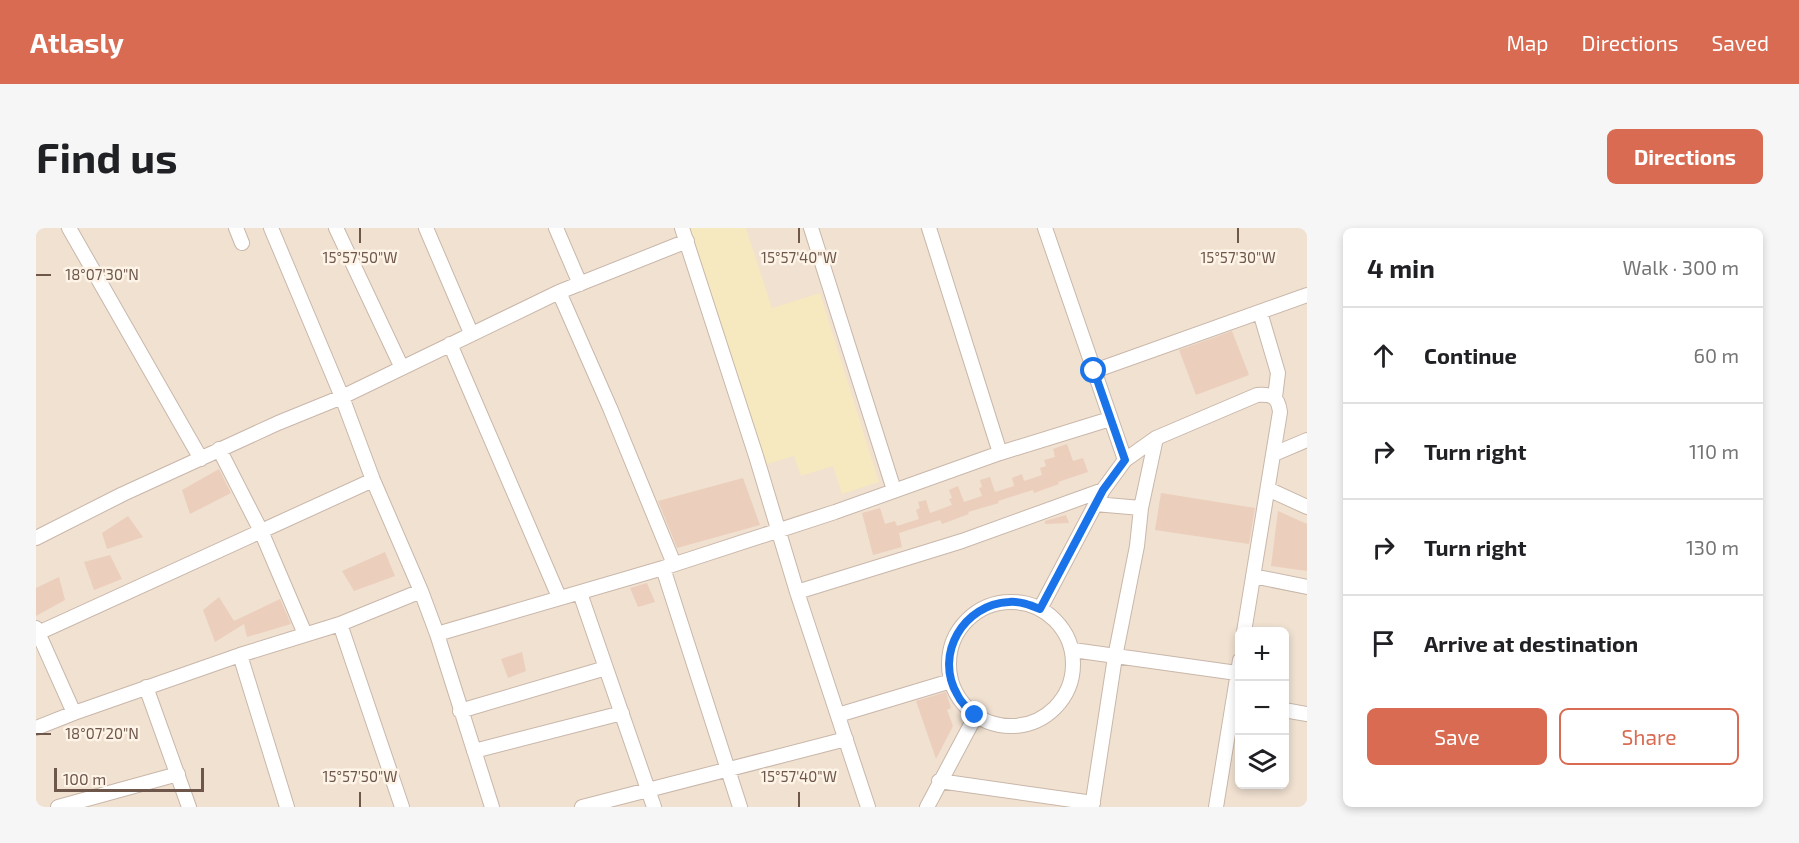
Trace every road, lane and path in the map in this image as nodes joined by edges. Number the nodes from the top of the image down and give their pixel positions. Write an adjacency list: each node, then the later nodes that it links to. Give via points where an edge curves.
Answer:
1 (69, 228): 28 (street)
2 (236, 228): 11 (street)
3 (271, 228): 20 (street)
4 (336, 228): 18 (street)
5 (426, 228): 16 (street)
6 (556, 228): 12 (street)
7 (812, 228): 32 (street)
8 (929, 228): 26 (street)
9 (1045, 228): 19 (street)
10 (684, 235): 12 (street); 37 (street)
11 (242, 243)
12 (580, 284): 13 (street)
13 (559, 292): 16 (street); 40 (street, via 610,408)
14 (1307, 295): 15 (street)
15 (1260, 312): 19 (street); 21 (street, via 1278,373)
16 (471, 333): 17 (street)
17 (450, 344): 18 (street); 46 (street)
18 (402, 368): 20 (street)
19 (1094, 371): 22 (street)
20 (342, 397): 25 (street); 30 (street)
21 (1275, 397): 23 (street, via 1257,395); 27 (street, via 1280,412)
22 (1110, 419): 26 (street); 29 (street)
23 (1156, 438): 29 (street); 36 (street)
24 (1307, 440): 27 (street)
25 (219, 449): 28 (street); 38 (street)
26 (1000, 453): 32 (street)
27 (1274, 454): 31 (street)
28 (201, 459): 39 (street)
29 (1125, 460): 33 (street)
30 (373, 480): 38 (street); 43 (street)
31 (1268, 489): 35 (street); 41 (street)
32 (894, 490): 37 (street)
33 (1103, 490): 34 (street); 45 (street, via 962,541)
34 (1095, 504): 36 (street); 47 (street)
35 (1307, 507)
36 (1141, 508): 55 (street)
37 (778, 530): 40 (street); 45 (street)
38 (261, 531): 50 (street); 51 (street)
39 (36, 538)
40 (668, 566): 44 (street); 71 (street)
41 (1253, 576): 42 (street); 49 (street)
42 (1307, 587)
43 (421, 591): 48 (street); 52 (street)
44 (580, 592): 46 (street); 57 (street)
45 (797, 592): 66 (street)
46 (559, 597): 52 (street)
47 (1040, 609): 53 (street, via 1061,626); 58 (street, via 1009,602 978,611 953,641)
48 (340, 624): 51 (street); 79 (street)
49 (1245, 627)
50 (37, 632): 64 (street)
51 (305, 634): 54 (street)
52 (436, 634): 61 (street)
53 (1073, 650): 55 (street); 67 (street, via 1070,687 1047,716 1030,724 1011,726)
54 (240, 655): 59 (street); 78 (street)
55 (1115, 657): 56 (street); 75 (street)
56 (1235, 667)
57 (606, 668): 61 (street); 63 (street)
58 (951, 681): 66 (street); 67 (street)
59 (146, 687): 64 (street); 72 (street)
60 (1235, 705): 86 (street)
61 (460, 711): 70 (street)
62 (1289, 711): 65 (street)
63 (622, 712): 70 (street); 74 (street)
64 (74, 713): 68 (street)
65 (1307, 714)
66 (838, 715): 69 (street)
67 (975, 715): 73 (street)
68 (36, 728)
69 (846, 739): 71 (street); 84 (street)
70 (474, 751): 80 (street)
71 (728, 770): 74 (street); 83 (street)
72 (178, 774): 76 (street); 77 (street)
73 (939, 781): 75 (street); 85 (street)
74 (650, 790): 81 (street); 82 (street)
75 (1093, 805)
76 (58, 807)
77 (189, 807)
78 (287, 807)
79 (402, 807)
80 (492, 807)
81 (582, 807)
82 (654, 807)
83 (740, 807)
84 (868, 807)
85 (927, 807)
86 (1215, 807)

